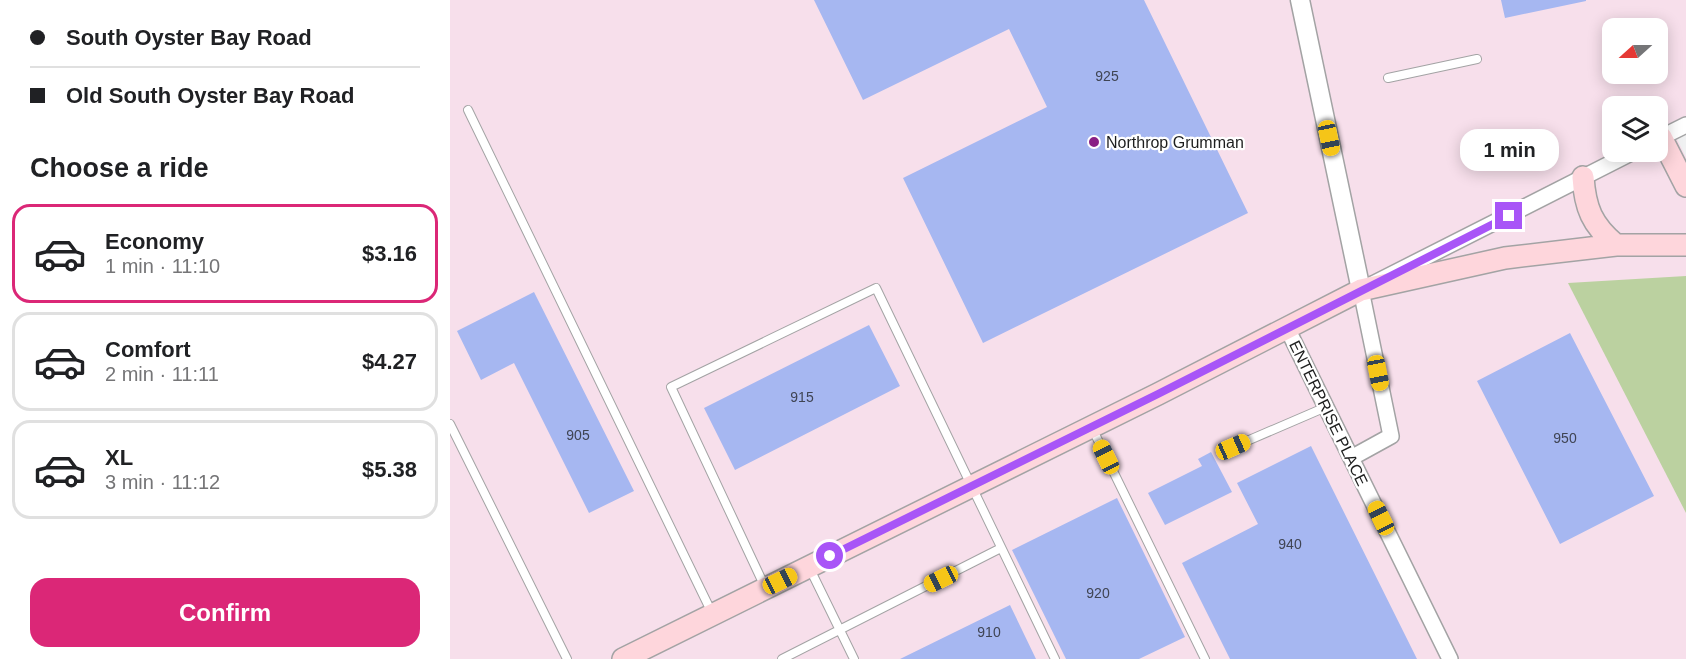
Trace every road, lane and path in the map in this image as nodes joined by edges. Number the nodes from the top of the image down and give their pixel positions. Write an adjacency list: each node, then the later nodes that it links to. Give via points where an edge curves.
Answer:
1 (1300, 0): 13 (street)
2 (1477, 59): 3 (lane)
3 (1388, 78)
4 (468, 110): 24 (lane)
5 (1686, 125): 6 (street)
6 (1668, 134)
7 (1668, 153): 10 (main road)
8 (1613, 162): 9 (street)
9 (1583, 177): 11 (main road, via 1591,216); 13 (street)
10 (1686, 186)
11 (1616, 245): 12 (main road); 13 (main road, via 1504,258)
12 (1686, 245)
13 (1361, 290): 14 (main road); 19 (street, via 1391,436)
14 (1287, 328): 15 (street, ENTERPRISE PLACE); 17 (main road)
15 (1326, 407): 18 (lane); 19 (street, ENTERPRISE PLACE)
16 (450, 424): 26 (lane)
17 (1091, 427): 20 (main road); 31 (lane)
18 (1233, 447)
19 (1351, 458): 32 (street, ENTERPRISE PLACE)
20 (971, 487): 21 (lane); 22 (main road); 23 (lane, via 876,288 670,387)
21 (1001, 548): 25 (lane); 30 (lane)
22 (809, 566): 23 (main road); 25 (lane)
23 (766, 588): 24 (main road)
24 (713, 614): 27 (main road)
25 (840, 629): 28 (lane); 29 (lane)
26 (567, 659)
27 (623, 659)
28 (782, 659)
29 (854, 659)
30 (1056, 659)
31 (1205, 659)
32 (1450, 659)

